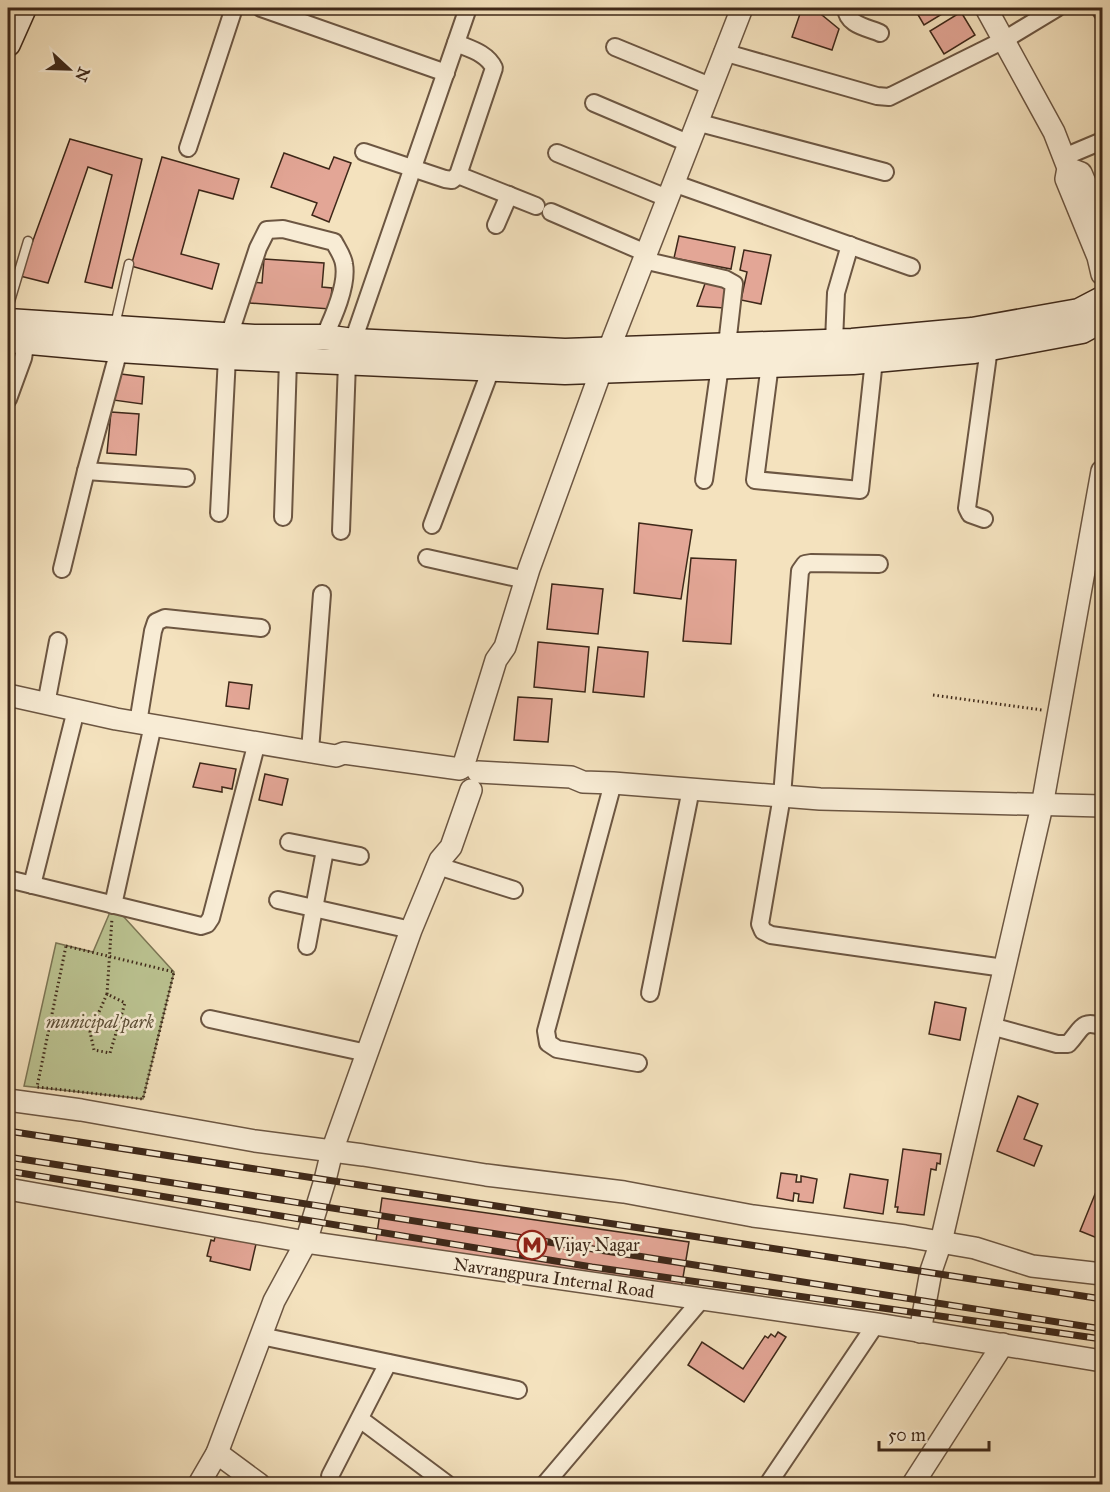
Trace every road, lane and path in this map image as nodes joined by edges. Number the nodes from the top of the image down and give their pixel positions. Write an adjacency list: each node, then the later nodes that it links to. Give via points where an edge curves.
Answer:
1 (234, 8): 22 (street)
2 (261, 8): 9 (street)
3 (468, 8): 12 (street)
4 (742, 8): 15 (street)
5 (846, 8): 10 (street, via 850,21)
6 (986, 8): 11 (street)
7 (1058, 8): 11 (street)
8 (12, 10): 13 (main road)
9 (290, 12): 16 (street)
10 (880, 33)
11 (1004, 40): 15 (street, via 889,98); 25 (street, via 1054,132)
12 (456, 43): 16 (street); 28 (street, via 485,56 494,68)
13 (8, 44)
14 (615, 47): 17 (street)
15 (723, 52): 17 (street)
16 (446, 73): 26 (street)
17 (710, 86): 19 (street)
18 (594, 103): 21 (street)
19 (696, 122): 21 (street); 27 (street)
20 (1102, 141): 25 (street)
21 (688, 143): 29 (street)
22 (188, 148)
23 (364, 152): 26 (street)
24 (557, 153): 29 (street)
25 (1066, 163): 31 (street, via 1081,173); 38 (street, via 1066,179)
26 (413, 168): 28 (street, via 445,179 452,180); 49 (street)
27 (885, 172)
28 (458, 175): 30 (street)
29 (670, 190): 34 (street); 35 (street)
30 (509, 195): 32 (street); 35 (street)
31 (1102, 222)
32 (496, 225)
33 (28, 241): 40 (lane)
34 (850, 245): 37 (street); 46 (street, via 836,293)
35 (644, 257): 50 (street, via 734,284); 52 (street)
36 (129, 264): 44 (lane)
37 (911, 267)
38 (1102, 274)
39 (1102, 299): 46 (main road, via 1079,311 972,330)
40 (8, 308)
41 (1102, 320): 48 (main road, via 1082,331)
42 (8, 321): 44 (main road)
43 (324, 337): 47 (main road); 47 (street, via 336,311 344,276 344,263 334,242 284,229 267,230); 49 (main road)
44 (117, 339): 45 (main road); 47 (main road); 57 (street)
45 (17, 340): 56 (street, via 23,358)
46 (834, 342): 50 (main road)
47 (228, 346): 51 (main road); 61 (street)
48 (989, 348): 53 (main road); 63 (street, via 967,508 970,514)
49 (350, 352): 51 (main road); 52 (main road, via 565,351); 55 (main road); 65 (street)
50 (724, 355): 52 (main road); 54 (main road); 60 (street)
51 (288, 360): 62 (street)
52 (605, 360): 55 (main road, via 565,372); 70 (street)
53 (874, 360): 54 (main road); 54 (street, via 860,490 755,480)
54 (770, 364)
55 (491, 369): 64 (street)
56 (8, 399)
57 (86, 471): 59 (street); 69 (street)
58 (1102, 471): 66 (street, via 1095,510)
59 (186, 478)
60 (704, 480)
61 (219, 513)
62 (283, 517)
63 (984, 519)
64 (432, 525)
65 (341, 531)
66 (1096, 550): 78 (street)
67 (427, 558): 70 (street)
68 (879, 564): 85 (street, via 811,563 800,571)
69 (62, 569)
70 (525, 580): 82 (street, via 505,647 496,660)
71 (322, 594): 81 (street)
72 (261, 628): 79 (street, via 165,618 156,622)
73 (58, 641): 76 (street)
74 (8, 695): 76 (street)
75 (933, 695): 78 (path)
76 (46, 704): 77 (street)
77 (76, 710): 79 (street); 93 (street)
78 (1059, 713): 86 (street)
79 (145, 724): 80 (street); 96 (street)
80 (257, 742): 81 (street); 96 (street, via 207,924 201,926)
81 (310, 751): 82 (street, via 336,756 342,762)
82 (468, 777): 83 (street, via 569,790 583,783); 91 (street, via 451,847)
83 (614, 783): 84 (street); 108 (street, via 546,1031 548,1043 557,1048)
84 (692, 789): 85 (street); 102 (street)
85 (782, 796): 86 (street); 101 (street, via 760,924 763,931)
86 (1042, 806): 87 (street); 101 (street)
87 (1102, 806)
88 (289, 842): 89 (street)
89 (325, 850): 90 (street); 97 (street)
90 (360, 856)
91 (439, 863): 94 (street); 98 (street)
92 (8, 879): 93 (street)
93 (32, 885): 96 (street)
94 (514, 890)
95 (278, 900): 97 (street)
96 (113, 905): 103 (path)
97 (314, 908): 98 (street); 99 (street)
98 (411, 930): 107 (street)
99 (308, 946)
100 (93, 952): 100 (path, via 66,946 38,1088 143,1099 174,972)
101 (1004, 968): 105 (street)
102 (650, 993)
103 (106, 994): 103 (path, via 125,1003 110,1053 94,1050 90,1032)
104 (210, 1019): 107 (street)
105 (991, 1026): 106 (street, via 1057,1044 1068,1044 1083,1026 1093,1023); 113 (street)
106 (1102, 1027)
107 (367, 1053): 110 (street)
108 (638, 1063)
109 (8, 1100): 110 (street)
110 (332, 1151): 112 (street); 113 (street)
111 (8, 1189): 112 (street, Navrangpura Internal Road)
112 (306, 1242): 115 (street, Navrangpura Internal Road); 118 (street, via 274,1301)
113 (940, 1242): 114 (street, via 975,1248 1032,1266); 117 (street)
114 (1102, 1274)
115 (701, 1300): 116 (street, Navrangpura Internal Road); 129 (street)
116 (876, 1324): 117 (street, Navrangpura Internal Road); 130 (street)
117 (920, 1332): 119 (street, Navrangpura Internal Road)
118 (261, 1336): 121 (street); 124 (street)
119 (1003, 1344): 120 (street, Navrangpura Internal Road); 131 (street)
120 (1102, 1361)
121 (388, 1363): 122 (street); 123 (street)
122 (518, 1390)
123 (360, 1419): 125 (street); 128 (street)
124 (217, 1453): 126 (street); 127 (street)
125 (330, 1476)
126 (199, 1485)
127 (259, 1485)
128 (447, 1485)
129 (545, 1485)
130 (768, 1485)
131 (913, 1485)

